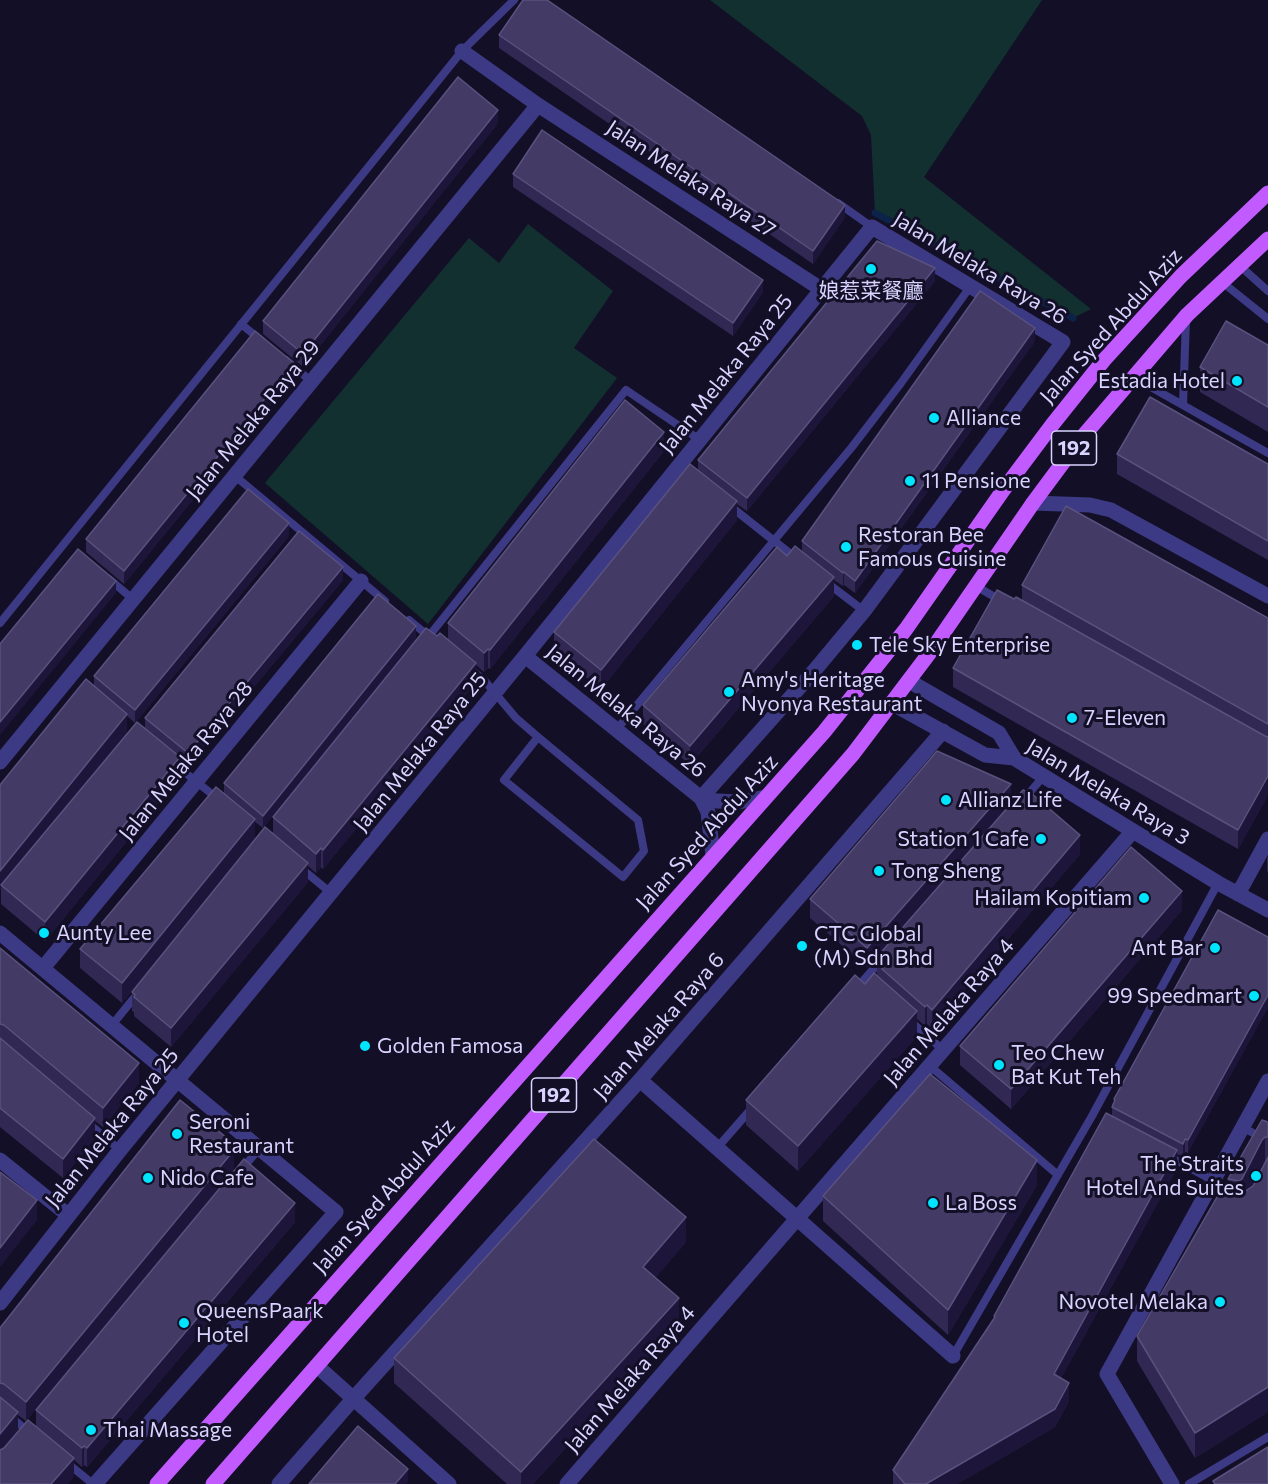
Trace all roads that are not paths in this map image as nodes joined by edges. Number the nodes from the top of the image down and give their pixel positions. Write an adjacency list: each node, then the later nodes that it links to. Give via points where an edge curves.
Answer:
1 (514, 0): 2 (lane)
2 (462, 51): 3 (street, Jalan Melaka Raya 27); 15 (lane)
3 (538, 105): 11 (street, Jalan Melaka Raya 27); 19 (street, Jalan Melaka Raya 29)
4 (1268, 193): 59 (main road, Jalan Syed Abdul Aziz / 192, via 1181,276 1104,360 1024,462 867,680)
5 (833, 200): 6 (lane)
6 (872, 227): 10 (street, Jalan Melaka Raya 26); 11 (street, Jalan Melaka Raya 25)
7 (1268, 239): 8 (main road, 192)
8 (1239, 265): 9 (main road, 192); 12 (lane)
9 (1222, 282): 13 (main road, 192); 14 (lane)
10 (970, 287): 28 (lane, via 852,447); 40 (street, Jalan Melaka Raya 26, via 1063,342)
11 (821, 289): 21 (street, Jalan Melaka Raya 25)
12 (1268, 291)
13 (1187, 315): 18 (main road, 192); 20 (lane)
14 (1268, 319)
15 (241, 324): 16 (lane); 29 (lane)
16 (268, 346)
17 (277, 353): 19 (lane)
18 (1133, 377): 20 (lane); 25 (main road, 192)
19 (312, 382): 23 (street, Jalan Melaka Raya 29)
20 (1183, 405): 22 (lane)
21 (700, 440): 43 (lane, via 626,390); 46 (street, Jalan Melaka Raya 25, via 683,469)
22 (1268, 453)
23 (235, 476): 26 (lane); 37 (street, Jalan Melaka Raya 29)
24 (722, 499): 28 (lane)
25 (1033, 503): 35 (main road, 192); 36 (street, via 1090,505 1111,510)
26 (301, 531): 27 (lane); 34 (lane)
27 (294, 540)
28 (773, 540): 31 (lane); 51 (lane)
29 (65, 543): 30 (lane); 42 (lane)
30 (73, 550)
31 (800, 561)
32 (99, 572): 37 (lane)
33 (818, 576): 40 (lane)
34 (361, 581): 39 (lane); 58 (street, Jalan Melaka Raya 28)
35 (976, 586): 38 (lane); 48 (main road, 192)
36 (1268, 596)
37 (134, 600): 56 (street, Jalan Melaka Raya 29, via 74,681)
38 (1007, 604)
39 (395, 609)
40 (864, 611): 60 (street, Jalan Melaka Raya 26)
41 (403, 615): 43 (lane)
42 (0, 623)
43 (429, 636): 44 (lane); 45 (lane)
44 (438, 643)
45 (421, 645)
46 (525, 656): 49 (street, Jalan Melaka Raya 25); 51 (street, Jalan Melaka Raya 26)
47 (456, 658): 49 (lane)
48 (909, 681): 50 (main road, 192); 55 (street, via 999,733)
49 (495, 693): 53 (lane); 68 (street, Jalan Melaka Raya 25)
50 (891, 703): 52 (street, Jalan Melaka Raya 3); 103 (main road, 192, via 853,754)
51 (617, 729): 60 (street, Jalan Melaka Raya 26)
52 (943, 731): 55 (street, Jalan Melaka Raya 3, via 985,755); 83 (street, Jalan Melaka Raya 6)
53 (538, 737): 53 (lane, via 504,780 623,877 644,851 639,820)
54 (162, 754): 58 (lane)
55 (1014, 758): 57 (street, Jalan Melaka Raya 3)
56 (0, 762)
57 (1043, 777): 62 (lane); 63 (street, Jalan Melaka Raya 3)
58 (196, 782): 61 (lane); 73 (street, Jalan Melaka Raya 28)
59 (766, 797): 60 (street, Jalan Melaka Raya 26, via 739,802); 65 (main road, Jalan Syed Abdul Aziz / 192)
60 (701, 798): 65 (street, Jalan Melaka Raya 26, via 708,812)
61 (222, 803)
62 (1020, 803)
63 (1133, 831): 67 (street, Jalan Melaka Raya 3); 80 (street, Jalan Melaka Raya 4)
64 (1268, 839): 69 (street)
65 (713, 856): 114 (main road, Jalan Syed Abdul Aziz / 192)
66 (298, 866): 68 (lane)
67 (1218, 883): 69 (street, Jalan Melaka Raya 3); 87 (lane)
68 (331, 893): 82 (street, Jalan Melaka Raya 25)
69 (1238, 894): 70 (street, Jalan Melaka Raya 3)
70 (1268, 910)
71 (0, 933): 73 (street)
72 (887, 954): 74 (lane)
73 (43, 968): 79 (street)
74 (863, 980): 75 (lane); 77 (lane)
75 (872, 988)
76 (141, 989): 79 (lane)
77 (848, 998)
78 (899, 1011): 80 (lane)
79 (112, 1025): 82 (street)
80 (943, 1050): 81 (street, Jalan Melaka Raya 4)
81 (930, 1066): 96 (lane); 100 (street, Jalan Melaka Raya 4)
82 (177, 1080): 92 (street); 93 (street, Jalan Melaka Raya 25)
83 (640, 1080): 91 (street); 104 (street, Jalan Melaka Raya 6)
84 (1268, 1081): 89 (street)
85 (755, 1104): 91 (lane)
86 (77, 1114): 93 (lane)
87 (1092, 1116): 88 (lane); 96 (lane)
88 (1102, 1121)
89 (1242, 1127): 90 (lane); 98 (street)
90 (1268, 1141)
91 (717, 1148): 100 (street)
92 (259, 1149): 97 (lane); 113 (street, via 336,1212)
93 (120, 1150): 99 (street, Jalan Melaka Raya 25)
94 (1162, 1153): 98 (lane)
95 (3, 1167): 99 (street)
96 (1058, 1175): 102 (lane)
97 (237, 1176)
98 (1212, 1180): 118 (street, via 1204,1206 1107,1374)
99 (68, 1215): 101 (street, Jalan Melaka Raya 25)
100 (796, 1220): 102 (street); 117 (street, Jalan Melaka Raya 4)
101 (0, 1303)
102 (953, 1356)
103 (317, 1366): 104 (street); 115 (main road, 192)
104 (354, 1398): 112 (street); 116 (street, Jalan Melaka Raya 6)
105 (0, 1408): 107 (lane)
106 (35, 1422): 107 (lane)
107 (28, 1431): 109 (lane); 110 (lane)
108 (1268, 1437): 119 (lane)
109 (36, 1438)
110 (21, 1439)
111 (60, 1457): 113 (lane)
112 (440, 1481)
113 (94, 1484)
114 (158, 1484)
115 (213, 1484)
116 (279, 1484)
117 (567, 1484)
118 (1172, 1484)
119 (1189, 1484)

